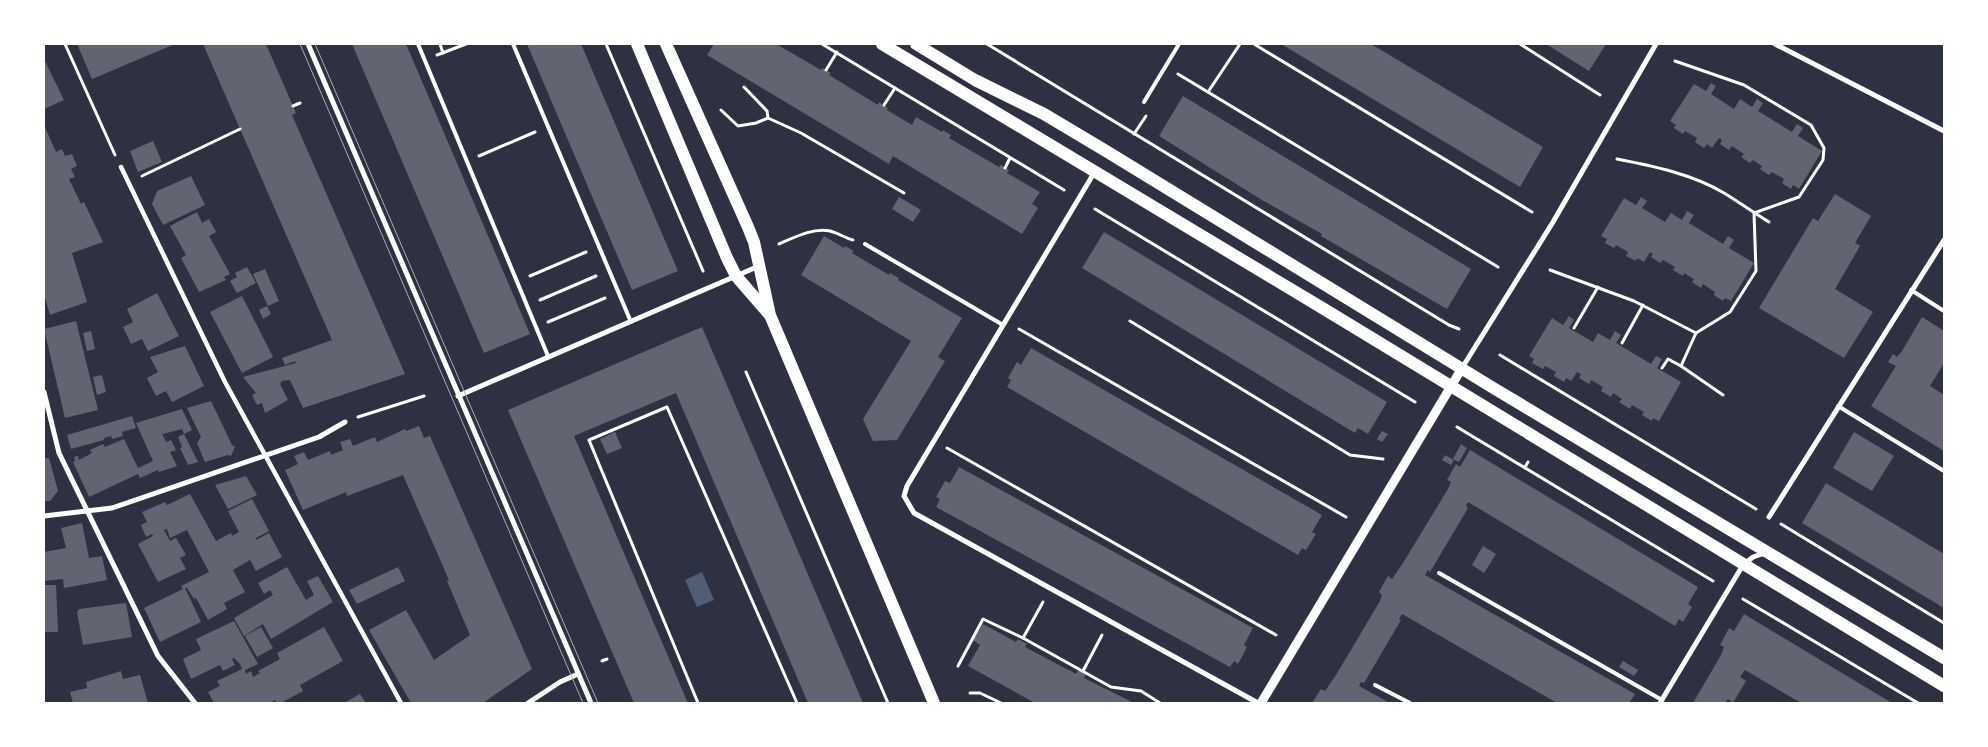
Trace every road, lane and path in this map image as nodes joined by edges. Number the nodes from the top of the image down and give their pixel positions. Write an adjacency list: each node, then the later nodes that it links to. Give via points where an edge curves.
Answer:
1 (65, 44): 42 (path)
2 (308, 44): 91 (street)
3 (418, 44): 22 (lane)
4 (440, 44): 21 (path)
5 (466, 44): 21 (path)
6 (513, 44): 36 (lane)
7 (606, 44): 60 (path)
8 (637, 44): 61 (main road)
9 (666, 44): 56 (main road, via 748,227)
10 (822, 44): 20 (path)
11 (882, 44): 44 (main road)
12 (916, 44): 84 (main road, via 975,80 1044,114)
13 (987, 44): 63 (path)
14 (1179, 44): 24 (lane)
15 (1240, 44): 28 (path)
16 (1254, 44): 49 (path)
17 (1520, 44): 29 (path)
18 (1656, 44): 84 (street, via 1553,222)
19 (1774, 44): 38 (street)
20 (837, 52): 25 (path); 27 (path)
21 (444, 53): 22 (path)
22 (425, 61): 41 (lane)
23 (1675, 61): 50 (path, via 1744,85 1811,125 1824,148 1823,160 1799,198)
24 (1166, 66): 28 (path); 30 (lane)
25 (826, 70)
26 (744, 87): 35 (path, via 767,111)
27 (895, 88): 32 (path); 39 (path)
28 (1208, 92): 57 (path)
29 (1600, 95)
30 (1144, 102)
31 (300, 103): 33 (path)
32 (884, 105)
33 (293, 106)
34 (721, 110): 35 (path, via 738,126)
35 (768, 118): 47 (path, via 801,133)
36 (547, 127): 41 (path); 55 (lane)
37 (240, 129): 45 (path)
38 (1944, 131)
39 (1010, 158): 43 (path); 46 (path)
40 (1617, 159): 50 (path, via 1652,165 1703,183 1723,192)
41 (466, 161): 62 (lane)
42 (121, 167): 45 (street)
43 (1005, 168)
44 (1095, 172): 74 (street); 87 (main road)
45 (128, 182): 97 (street, via 175,283)
46 (1064, 190)
47 (904, 193)
48 (1095, 208): 92 (path)
49 (1532, 212)
50 (1754, 214): 51 (path); 79 (path, via 1756,270 1730,312)
51 (1770, 222)
52 (1944, 240): 65 (street)
53 (779, 244): 54 (path, via 823,230)
54 (865, 244): 74 (lane)
55 (598, 246): 59 (lane); 62 (path)
56 (759, 266): 61 (street); 71 (main road)
57 (1498, 267)
58 (1550, 270): 64 (path)
59 (609, 271): 67 (lane); 68 (path)
60 (702, 271)
61 (736, 276): 71 (main road); 73 (street)
62 (518, 281): 68 (lane)
63 (1386, 287): 66 (path); 78 (path)
64 (1598, 287): 69 (path); 76 (path)
65 (1911, 290): 70 (lane); 93 (street)
66 (1383, 291)
67 (618, 293): 73 (lane); 75 (path)
68 (527, 304): 75 (lane)
69 (1642, 305): 79 (path); 80 (path)
70 (1944, 311)
71 (770, 315): 133 (main road)
72 (1130, 321): 98 (path, via 1350,454)
73 (631, 322): 82 (street)
74 (1003, 325): 136 (street, via 907,486 904,496 907,504 914,513)
75 (536, 327): 82 (lane)
76 (1574, 328)
77 (1019, 329): 104 (path)
78 (1459, 329)
79 (1696, 333): 83 (path)
80 (1622, 343)
81 (1500, 355): 105 (path)
82 (548, 356): 91 (street)
83 (1680, 366): 85 (path, via 1668,359); 89 (path)
84 (1462, 368): 87 (street); 106 (main road)
85 (1662, 368)
86 (746, 372): 132 (path)
87 (1452, 386): 107 (main road); 136 (street)
88 (44, 392): 102 (street, via 59,453)
89 (1723, 395)
90 (424, 396): 94 (path)
91 (458, 396): 121 (street)
92 (1415, 402)
93 (1838, 406): 101 (lane); 105 (street)
94 (345, 422): 97 (street, via 319,437)
95 (1457, 427): 100 (path)
96 (947, 448): 114 (path)
97 (264, 457): 102 (street, via 112,508); 127 (street)
98 (1383, 459)
99 (1528, 462): 100 (path)
100 (1525, 467): 109 (path)
101 (1944, 471)
102 (88, 511): 103 (street); 126 (street, via 158,656)
103 (44, 516)
104 (1346, 517)
105 (1769, 517): 112 (path)
106 (1767, 552): 107 (street); 116 (main road)
107 (1743, 565): 123 (main road); 125 (street)
108 (1439, 573): 125 (lane)
109 (1713, 581)
110 (1743, 599): 138 (path)
111 (1043, 602): 115 (path)
112 (1944, 623)
113 (1102, 635): 120 (path)
114 (1276, 635)
115 (1023, 638): 119 (path, via 983,619); 120 (path)
116 (1944, 658)
117 (607, 659): 118 (path)
118 (602, 661)
119 (958, 666)
120 (1083, 671): 135 (path, via 1111,687 1141,690)
121 (578, 674): 128 (street); 129 (street)
122 (1375, 685): 137 (lane)
123 (1944, 686)
124 (970, 694): 134 (path, via 980,693)
125 (1661, 702)
126 (195, 703)
127 (402, 703)
128 (528, 703)
129 (591, 703)
130 (698, 703): 131 (path, via 589,440 667,407)
131 (797, 703)
132 (888, 703)
133 (934, 703)
134 (1002, 703)
135 (1160, 703)
136 (1260, 703)
137 (1410, 703)
138 (1918, 703)

